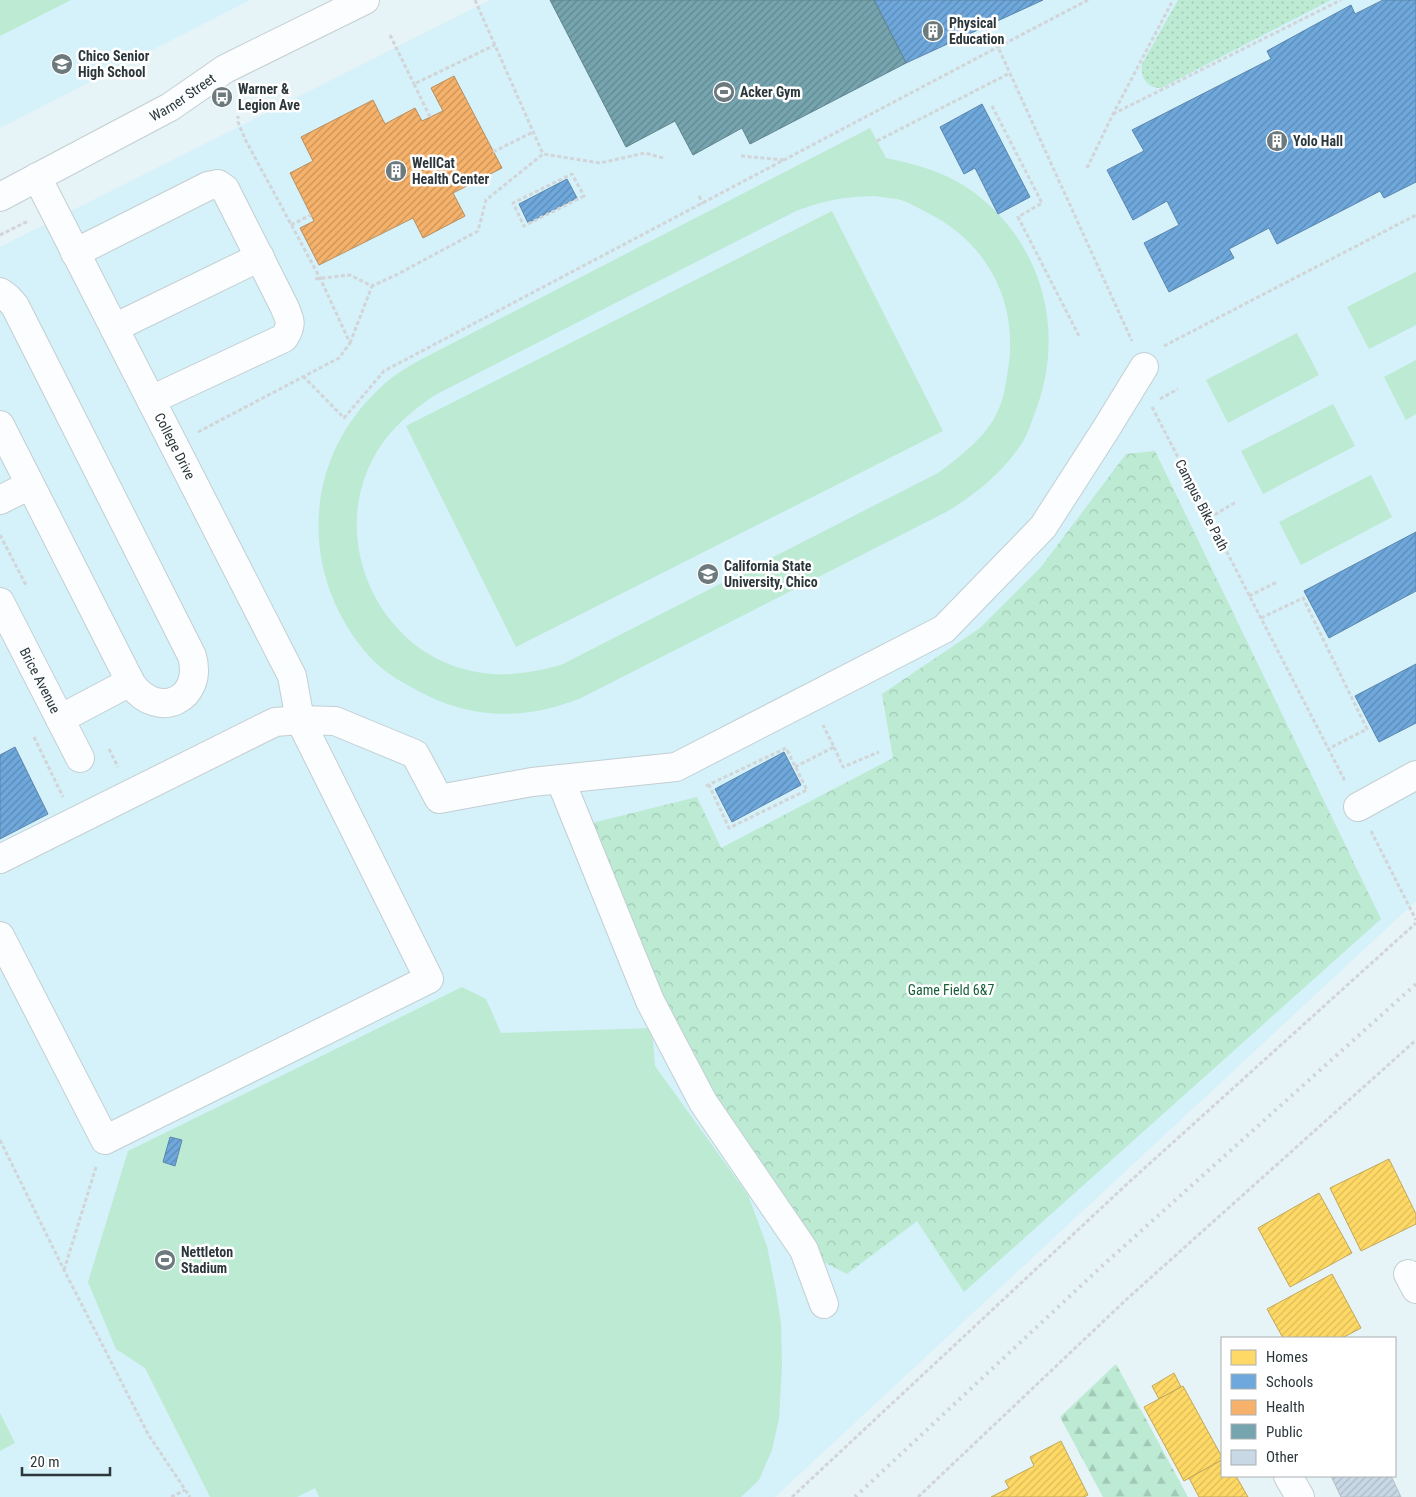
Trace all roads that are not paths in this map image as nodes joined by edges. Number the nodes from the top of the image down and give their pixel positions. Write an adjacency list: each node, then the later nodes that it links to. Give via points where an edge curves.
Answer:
1 (365, 0): 2 (street, Warner Street, via 225,69 170,107)
2 (37, 177): 3 (street, Warner Street); 4 (street, College Drive)
3 (0, 197)
4 (76, 253): 5 (street, via 208,186 218,184 226,189); 7 (street, College Drive)
5 (260, 257): 7 (street); 9 (street, via 290,320 290,328 284,338)
6 (0, 292): 14 (street, via 15,306 192,656 195,667 190,688 172,702 160,704 149,701 139,695)
7 (114, 328): 9 (street, College Drive)
8 (1144, 367): 19 (street, via 1043,527 944,629 676,767)
9 (151, 400): 16 (street, College Drive, via 292,676)
10 (0, 425): 11 (street)
11 (30, 485): 12 (street); 14 (street)
12 (0, 500)
13 (0, 602): 15 (street, Brice Avenue)
14 (130, 682): 15 (street)
15 (60, 718): 17 (street, Brice Avenue)
16 (300, 720): 19 (street, via 335,721 415,754 439,799); 21 (street, via 275,722); 22 (street, College Drive, via 429,979 105,1140)
17 (80, 758)
18 (1416, 775): 20 (street)
19 (560, 779): 23 (street, via 650,1001 703,1102 804,1250)
20 (1358, 807)
21 (0, 859)
22 (0, 936)
23 (824, 1304)
24 (1289, 1477): 25 (street)
25 (1300, 1497)

